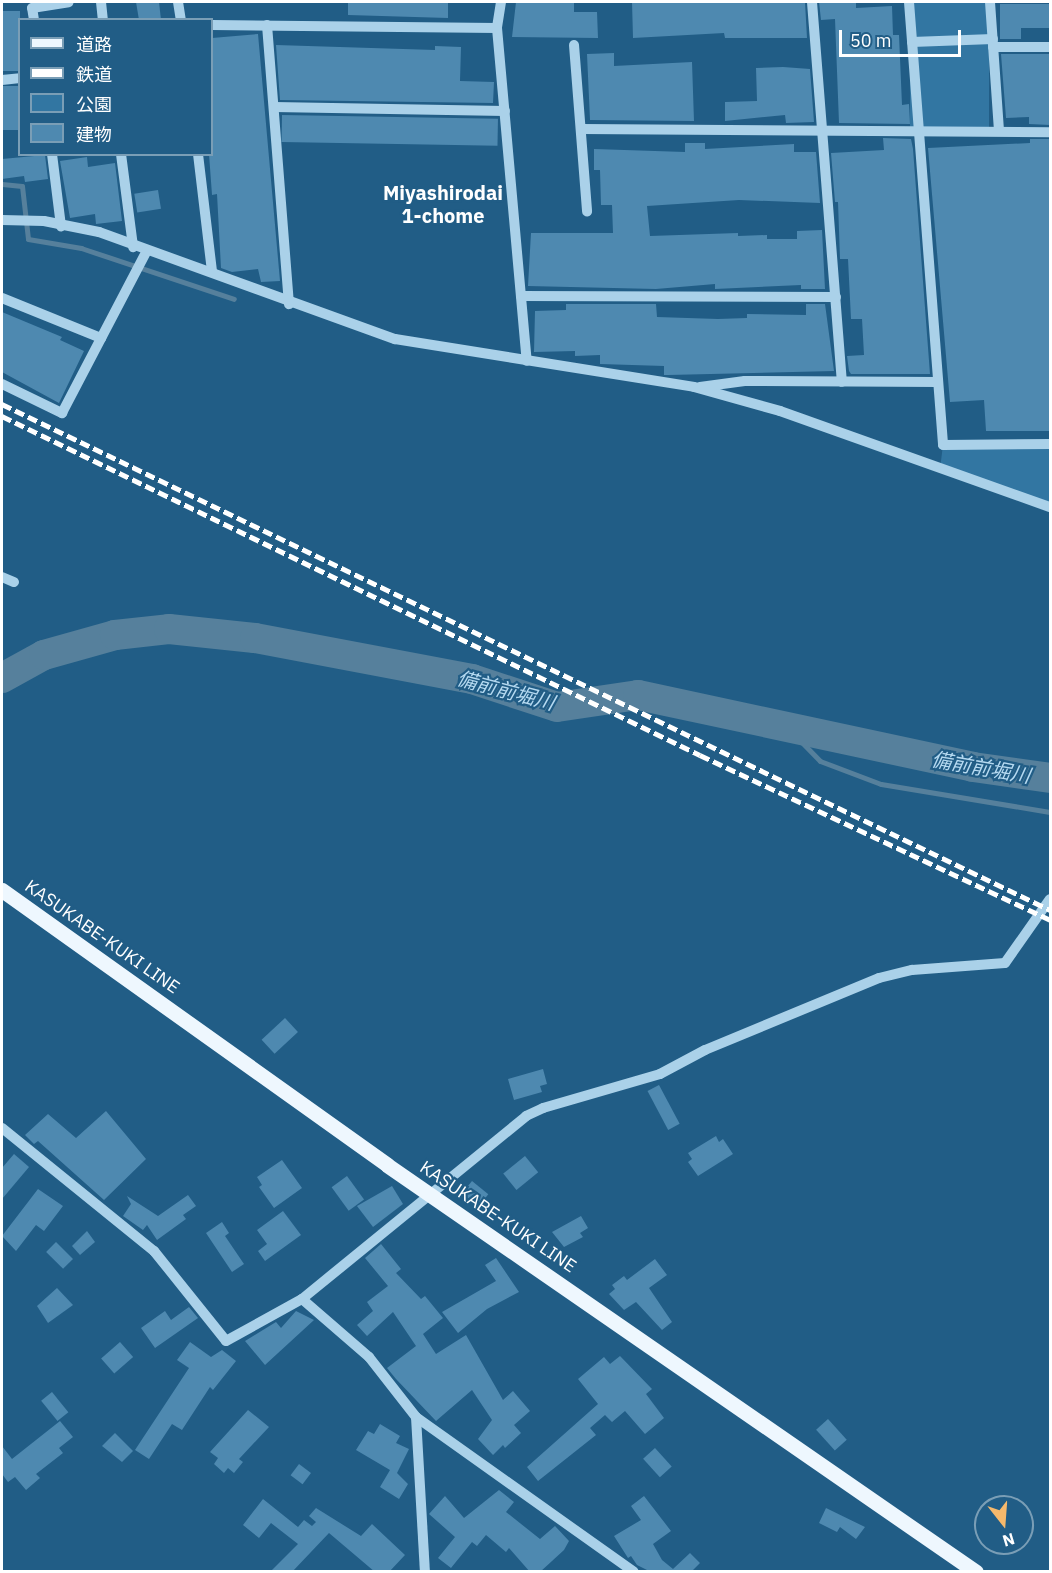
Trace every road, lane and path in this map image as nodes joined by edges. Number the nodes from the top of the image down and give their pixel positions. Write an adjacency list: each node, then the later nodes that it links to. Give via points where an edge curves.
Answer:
1 (69, 2): 8 (street, via 32,8)
2 (101, 2): 9 (street)
3 (178, 2): 10 (street)
4 (501, 2): 13 (street)
5 (812, 2): 23 (street)
6 (909, 2): 14 (street)
7 (990, 2): 15 (street)
8 (34, 18)
9 (103, 18)
10 (181, 18)
11 (213, 25): 12 (street)
12 (267, 25): 13 (street); 20 (street)
13 (497, 28): 21 (street)
14 (912, 42): 15 (street); 24 (street)
15 (993, 43): 17 (street); 25 (street)
16 (574, 45): 22 (street)
17 (1050, 47)
18 (18, 78): 19 (street)
19 (2, 80)
20 (274, 107): 21 (street); 39 (street)
21 (505, 111): 36 (street)
22 (581, 129): 23 (street); 30 (street)
23 (823, 131): 24 (street); 37 (street)
24 (919, 131): 25 (street); 43 (street)
25 (999, 131): 26 (street)
26 (1050, 132)
27 (52, 156): 32 (street)
28 (121, 156): 33 (street)
29 (198, 156): 35 (street)
30 (587, 211)
31 (2, 220): 32 (street, via 44,221)
32 (62, 226): 33 (street, via 99,232)
33 (133, 247): 34 (street)
34 (146, 252): 35 (street); 40 (street)
35 (212, 272): 39 (street)
36 (521, 296): 37 (street); 41 (street)
37 (836, 297): 42 (street)
38 (2, 298): 40 (street)
39 (289, 304): 41 (street, via 395,339)
40 (101, 338): 44 (street, via 62,413)
41 (527, 361): 45 (street)
42 (842, 382): 43 (street); 45 (street, via 745,381)
43 (938, 382): 46 (street, via 943,445)
44 (2, 384)
45 (694, 387): 47 (street, via 780,411)
46 (1050, 444)
47 (1050, 507)
48 (2, 577): 49 (street)
49 (14, 582)
50 (2, 890): 53 (main road, KASUKABE-KUKI LINE)
51 (1050, 899): 53 (street, via 1005,963 912,970 879,978 705,1050 660,1074 543,1108 510,1128)
52 (2, 1128): 54 (street, via 154,1251 226,1341)
53 (431, 1194): 54 (street); 58 (main road, KASUKABE-KUKI LINE)
54 (302, 1299): 55 (street, via 369,1357)
55 (416, 1417): 56 (street); 57 (street)
56 (425, 1572)
57 (634, 1572)
58 (976, 1572)

